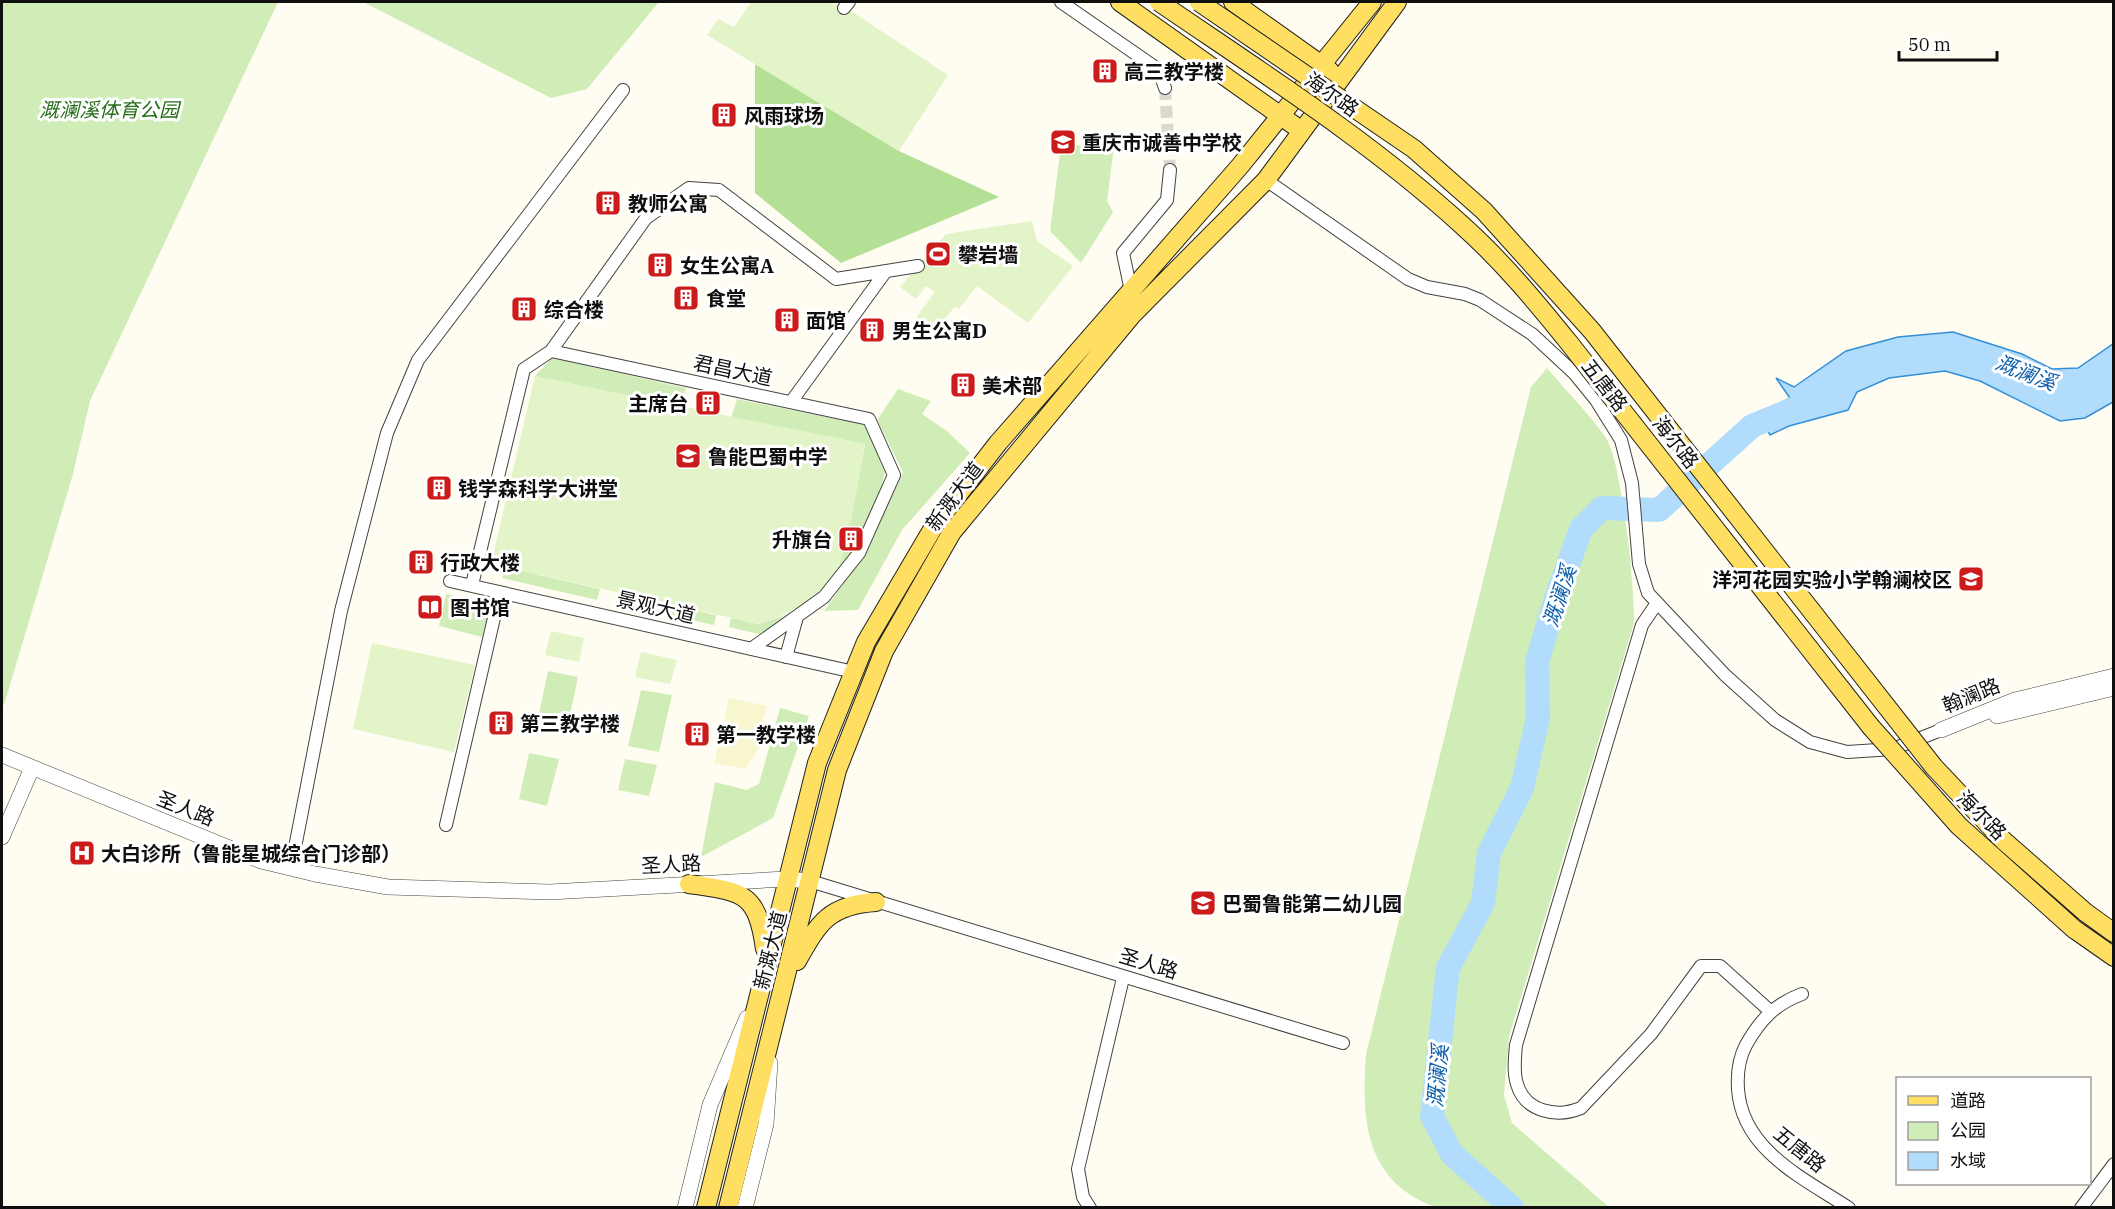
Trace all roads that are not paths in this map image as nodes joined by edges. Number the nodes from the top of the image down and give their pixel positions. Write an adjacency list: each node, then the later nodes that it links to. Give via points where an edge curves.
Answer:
1 (1061, 2): 10 (street, via 1159,70)
2 (1120, 2): 12 (main road)
3 (1159, 2): 43 (main road, 海尔路, bridge, via 1333,121 1465,227 1524,287 1918,782 1991,856 2074,929)
4 (1199, 2): 41 (main road, 海尔路, bridge, via 1414,149 1484,211 1592,331 1934,766 2004,841)
5 (1233, 2): 8 (main road)
6 (1372, 2): 8 (main road, 新溉大道)
7 (1397, 2): 9 (main road, 新溉大道)
8 (1320, 64): 9 (main road); 12 (main road, 新溉大道)
9 (1341, 80): 13 (main road, 新溉大道)
10 (1166, 88)
11 (623, 90): 36 (street, via 418,360 387,433 340,611)
12 (1279, 115): 13 (main road); 18 (main road, 新溉大道)
13 (1302, 131): 15 (main road, 新溉大道)
14 (1170, 170): 18 (street, via 1167,200 1123,253)
15 (1266, 180): 24 (street, 五唐路, via 1408,279 1480,300 1532,334 1574,373 1621,440 1632,483 1639,564 1648,593); 38 (main road, 新溉大道, via 1132,315 952,532 884,651 837,770)
16 (918, 266): 17 (street)
17 (886, 271): 19 (street, via 836,279 719,190 689,188 646,218); 20 (street)
18 (1131, 291): 28 (main road, 新溉大道, via 998,444 936,523 866,642)
19 (551, 351): 20 (street, 君昌大道); 22 (street, via 524,369)
20 (791, 402): 25 (street, 君昌大道, via 869,419 894,475 859,553 824,597)
21 (450, 581): 22 (street, 景观大道)
22 (472, 585): 23 (street, 景观大道)
23 (500, 592): 26 (street, 景观大道); 34 (street)
24 (1657, 603): 31 (street, 五唐路, via 1725,675 1775,720 1810,742 1847,752 1893,749); 48 (street, via 1642,625 1516,1045 1517,1085 1538,1109 1568,1113 1581,1108 1651,1034 1701,966 1720,966)
25 (796, 617): 26 (street, 君昌大道); 27 (street)
26 (751, 649): 27 (street, 景观大道)
27 (786, 657): 28 (street, 景观大道)
28 (854, 672): 37 (main road, 新溉大道, via 817,763)
29 (2114, 676): 31 (street, 翰澜路, via 2015,700)
30 (2114, 688): 31 (street, 翰澜路)
31 (1941, 730)
32 (2, 755): 33 (street, 圣人路)
33 (32, 768): 35 (street); 36 (street, 圣人路, via 261,861)
34 (446, 825)
35 (2, 837)
36 (291, 868): 39 (street, 圣人路, via 388,887 550,892)
37 (786, 879): 38 (street, 圣人路); 39 (street, 圣人路); 42 (main road, 新溉大道)
38 (810, 881): 40 (street, 圣人路); 45 (main road, 新溉大道)
39 (689, 884): 42 (main road, via 731,890 747,898 762,929)
40 (876, 902): 44 (street, 圣人路); 45 (main road, via 849,905 825,918)
41 (2114, 933)
42 (766, 957): 46 (main road, 新溉大道)
43 (2114, 957)
44 (1123, 978): 50 (street, 圣人路); 56 (street, via 1078,1169 1083,1197)
45 (785, 984): 49 (main road, 新溉大道)
46 (758, 993): 52 (street, 新溉大道, via 710,1105); 53 (main road, 新溉大道)
47 (1802, 994): 48 (street, 五唐路)
48 (1770, 1011): 57 (street, 五唐路, via 1744,1048 1737,1074 1739,1104 1749,1129 1768,1154)
49 (772, 1035): 54 (main road, 新溉大道); 55 (street, 新溉大道, via 766,1124)
50 (1343, 1043)
51 (2114, 1164): 58 (street)
52 (685, 1208)
53 (706, 1208)
54 (728, 1208)
55 (745, 1208)
56 (1090, 1208)
57 (1849, 1208)
58 (2081, 1208)

